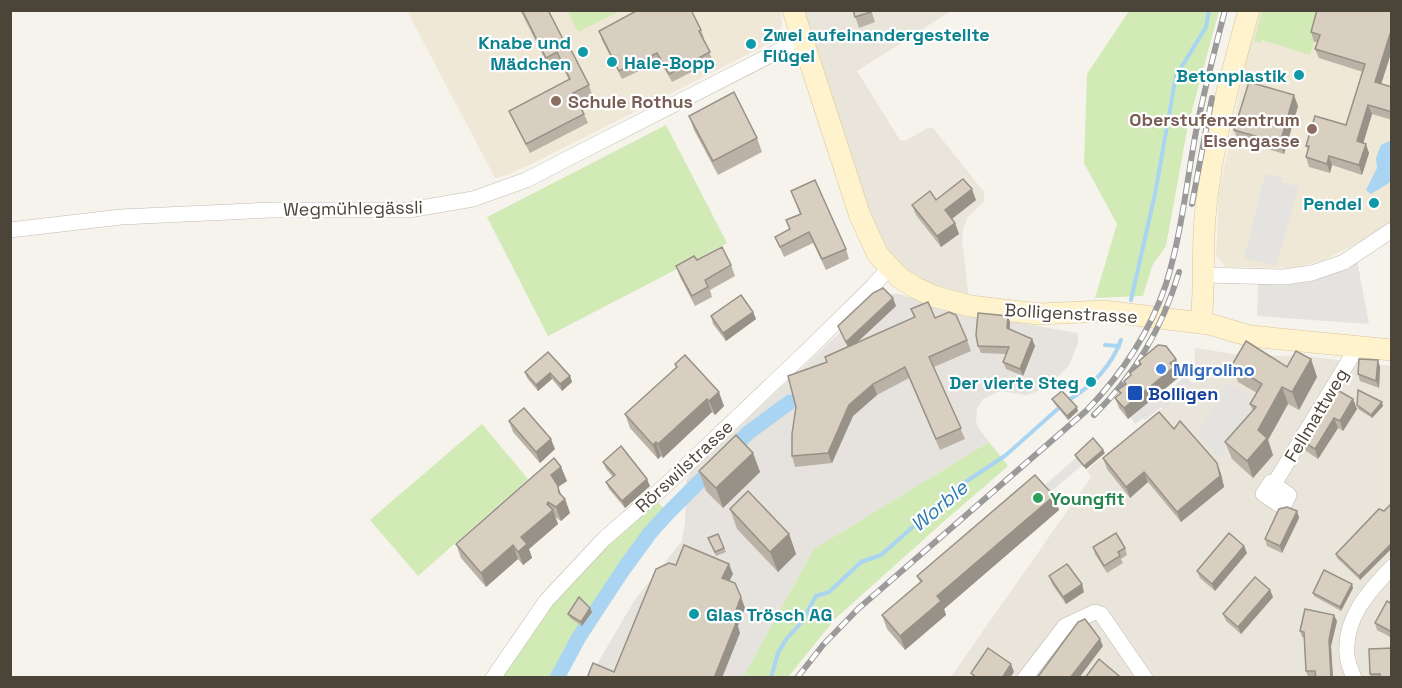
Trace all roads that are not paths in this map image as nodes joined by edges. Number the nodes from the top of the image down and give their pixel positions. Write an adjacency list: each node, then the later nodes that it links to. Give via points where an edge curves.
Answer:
1 (793, 10): 3 (main road, Bolligenstrasse)
2 (1249, 10): 7 (main road, via 1211,175 1205,217)
3 (802, 39): 4 (street, Wegmühlegässli, via 526,180 473,199 409,210 213,212 121,217); 6 (main road, Bolligenstrasse, via 860,216 878,255)
4 (10, 230)
5 (1392, 230): 7 (street, via 1344,262 1312,273 1284,278)
6 (889, 268): 8 (main road, Bolligenstrasse, via 933,296 970,306 1039,315 1103,311); 13 (street, Rörswilstrasse, via 808,350 604,539 546,601)
7 (1204, 275): 8 (main road)
8 (1202, 323): 9 (main road, Bolligenstrasse, via 1250,336)
9 (1358, 346): 10 (main road, Bolligenstrasse); 11 (street, Fellmattweg)
10 (1392, 350)
11 (1274, 484)
12 (1392, 567): 16 (street, via 1368,592 1350,623 1347,655)
13 (493, 678)
14 (1025, 678): 15 (street, via 1065,626 1095,612 1101,614)
15 (1144, 678)
16 (1354, 678)

